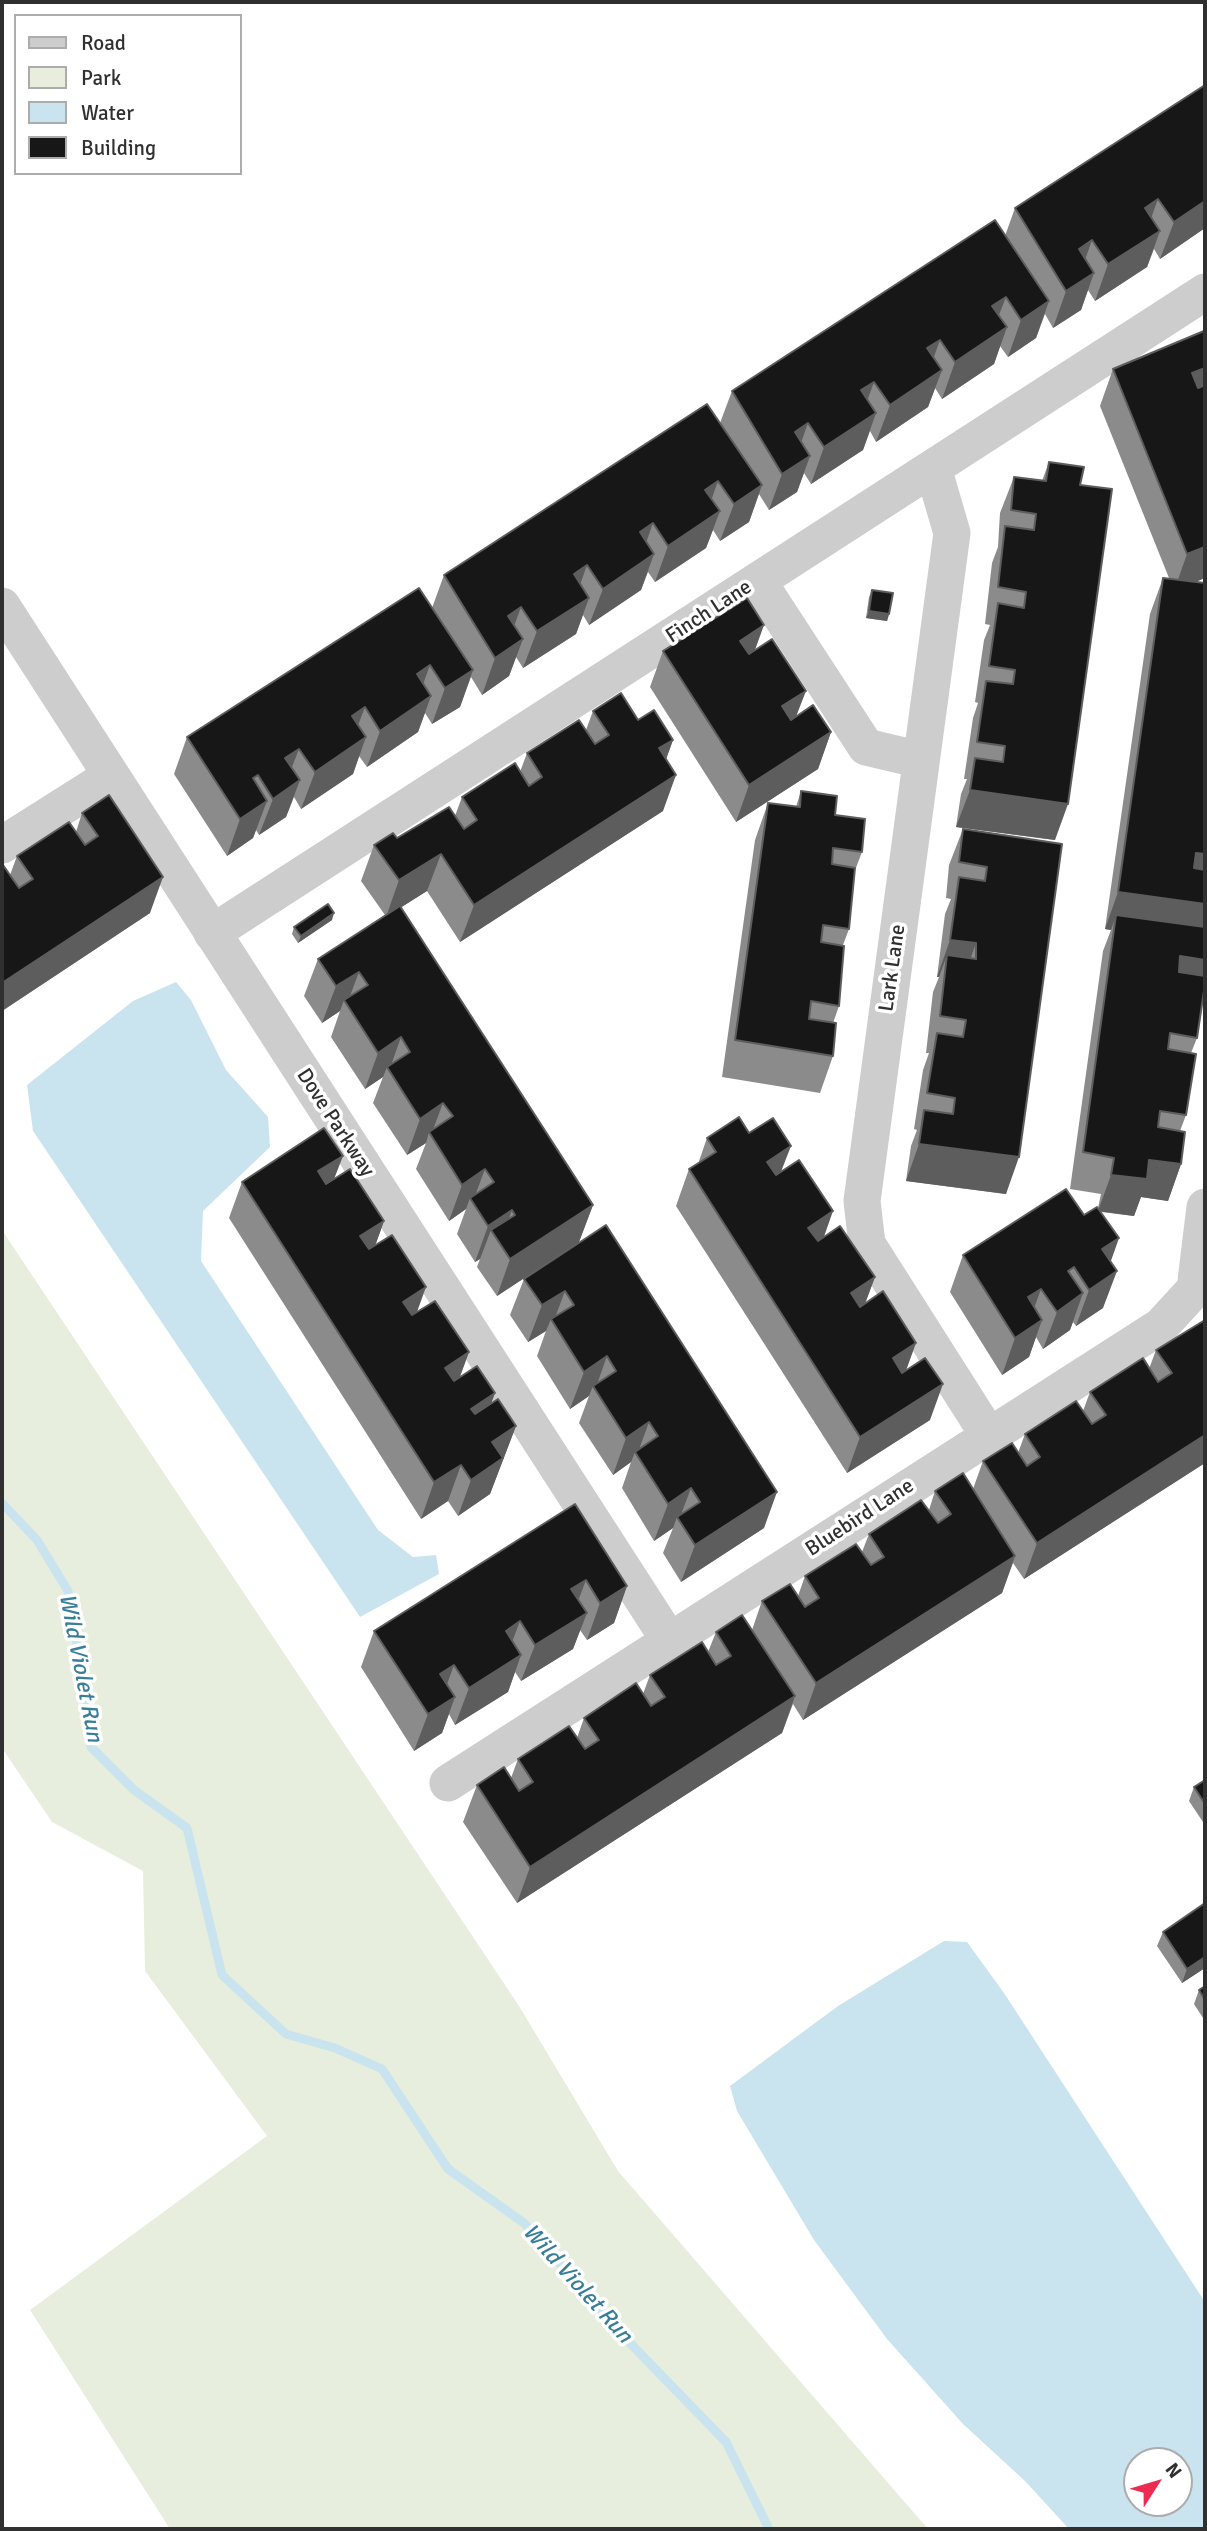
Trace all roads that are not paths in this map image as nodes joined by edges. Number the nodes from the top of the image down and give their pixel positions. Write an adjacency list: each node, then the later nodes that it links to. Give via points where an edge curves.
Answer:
1 (1205, 294): 2 (street, Finch Lane)
2 (933, 468): 3 (street, Finch Lane); 5 (street, Lark Lane, via 952,533)
3 (758, 581): 5 (street, via 866,747); 8 (street, Finch Lane)
4 (2, 606): 6 (street, Dove Parkway)
5 (921, 760): 10 (street, Lark Lane, via 862,1201 867,1244)
6 (111, 776): 7 (street); 8 (street, Dove Parkway)
7 (3, 840)
8 (212, 933): 11 (street, Dove Parkway)
9 (1205, 1208): 10 (street, Bluebird Lane, via 1195,1289 1161,1326)
10 (989, 1436): 11 (street, Bluebird Lane)
11 (669, 1640): 12 (street, Bluebird Lane)
12 (447, 1783)

